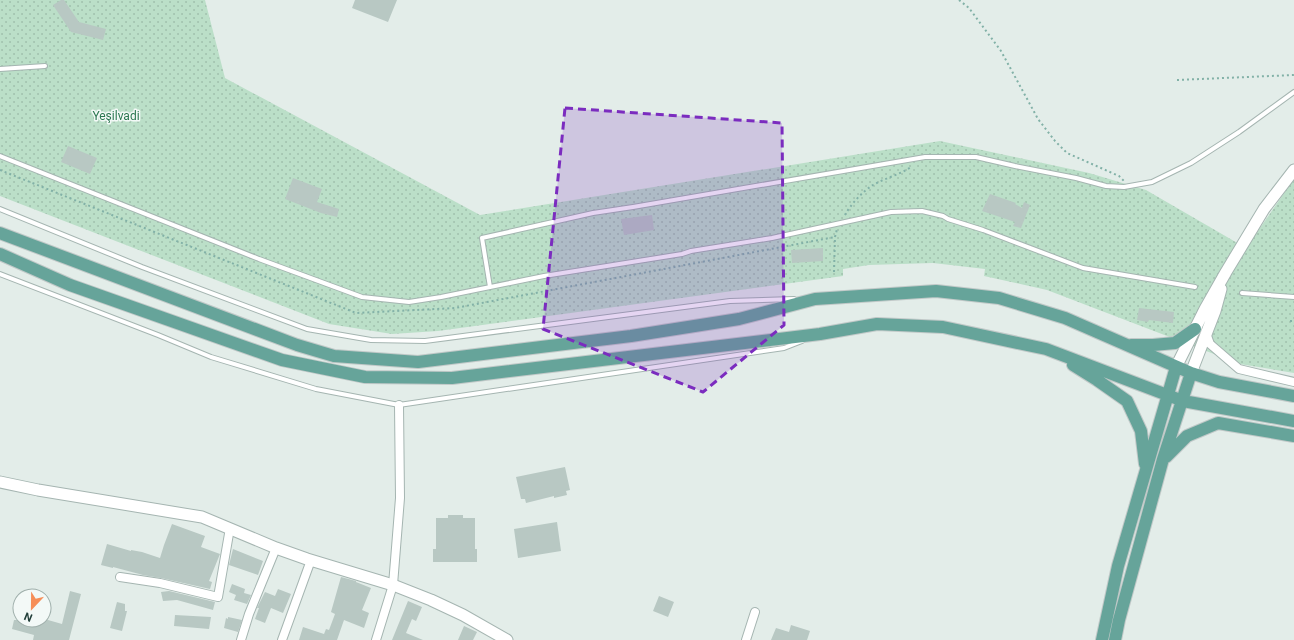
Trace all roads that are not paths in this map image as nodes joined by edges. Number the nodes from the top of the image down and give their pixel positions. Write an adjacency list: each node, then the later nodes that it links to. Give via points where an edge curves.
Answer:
1 (45, 66): 2 (lane)
2 (0, 69)
3 (1294, 92): 10 (lane, via 1191,163 1152,182 1106,186 976,157 925,156 593,212 482,238)
4 (0, 156): 10 (lane, via 362,297 409,302)
5 (1294, 170): 15 (street, via 1264,209 1226,272)
6 (0, 209): 14 (lane, via 142,267 307,329 371,340 425,341 730,301)
7 (0, 233): 14 (main road, via 297,345 334,356 418,362 631,336 739,319)
8 (0, 254): 16 (main road, via 70,285 282,360 365,377 452,378)
9 (0, 274): 25 (lane, via 211,357 316,389)
10 (490, 287): 11 (lane, via 772,238 891,212 922,211 983,230 1083,268)
11 (1195, 287)
12 (1242, 293): 13 (lane)
13 (1294, 297)
14 (815, 299): 17 (main road, via 936,291 999,298 1064,318)
15 (1201, 331): 17 (main road, via 1175,343); 19 (street); 20 (street); 21 (street, via 1210,344 1239,369)
16 (820, 334): 18 (main road, via 877,324 943,327); 25 (lane, via 784,348)
17 (1126, 345): 19 (main road)
18 (1046, 349): 22 (main road); 29 (main road, via 1127,401 1141,431)
19 (1176, 367): 20 (main road); 22 (main road)
20 (1191, 373): 23 (main road, via 1220,382); 24 (main road)
21 (1294, 382)
22 (1168, 395): 24 (main road); 29 (main road)
23 (1294, 396)
24 (1182, 401): 26 (main road); 28 (main road)
25 (398, 405): 35 (street, via 400,498)
26 (1294, 421)
27 (1294, 436): 28 (main road, via 1218,423 1187,436)
28 (1163, 459): 43 (main road)
29 (1146, 471): 42 (main road, via 1118,566)
30 (0, 482): 31 (street, via 202,517)
31 (230, 528): 32 (street); 34 (street, via 218,597 160,583)
32 (276, 548): 33 (street); 38 (street)
33 (311, 560): 35 (street); 39 (street)
34 (120, 577)
35 (393, 584): 37 (street, via 431,600); 40 (street)
36 (755, 612): 41 (street)
37 (502, 639)
38 (241, 640)
39 (282, 640)
40 (376, 640)
41 (746, 640)
42 (1102, 640)
43 (1115, 640)

